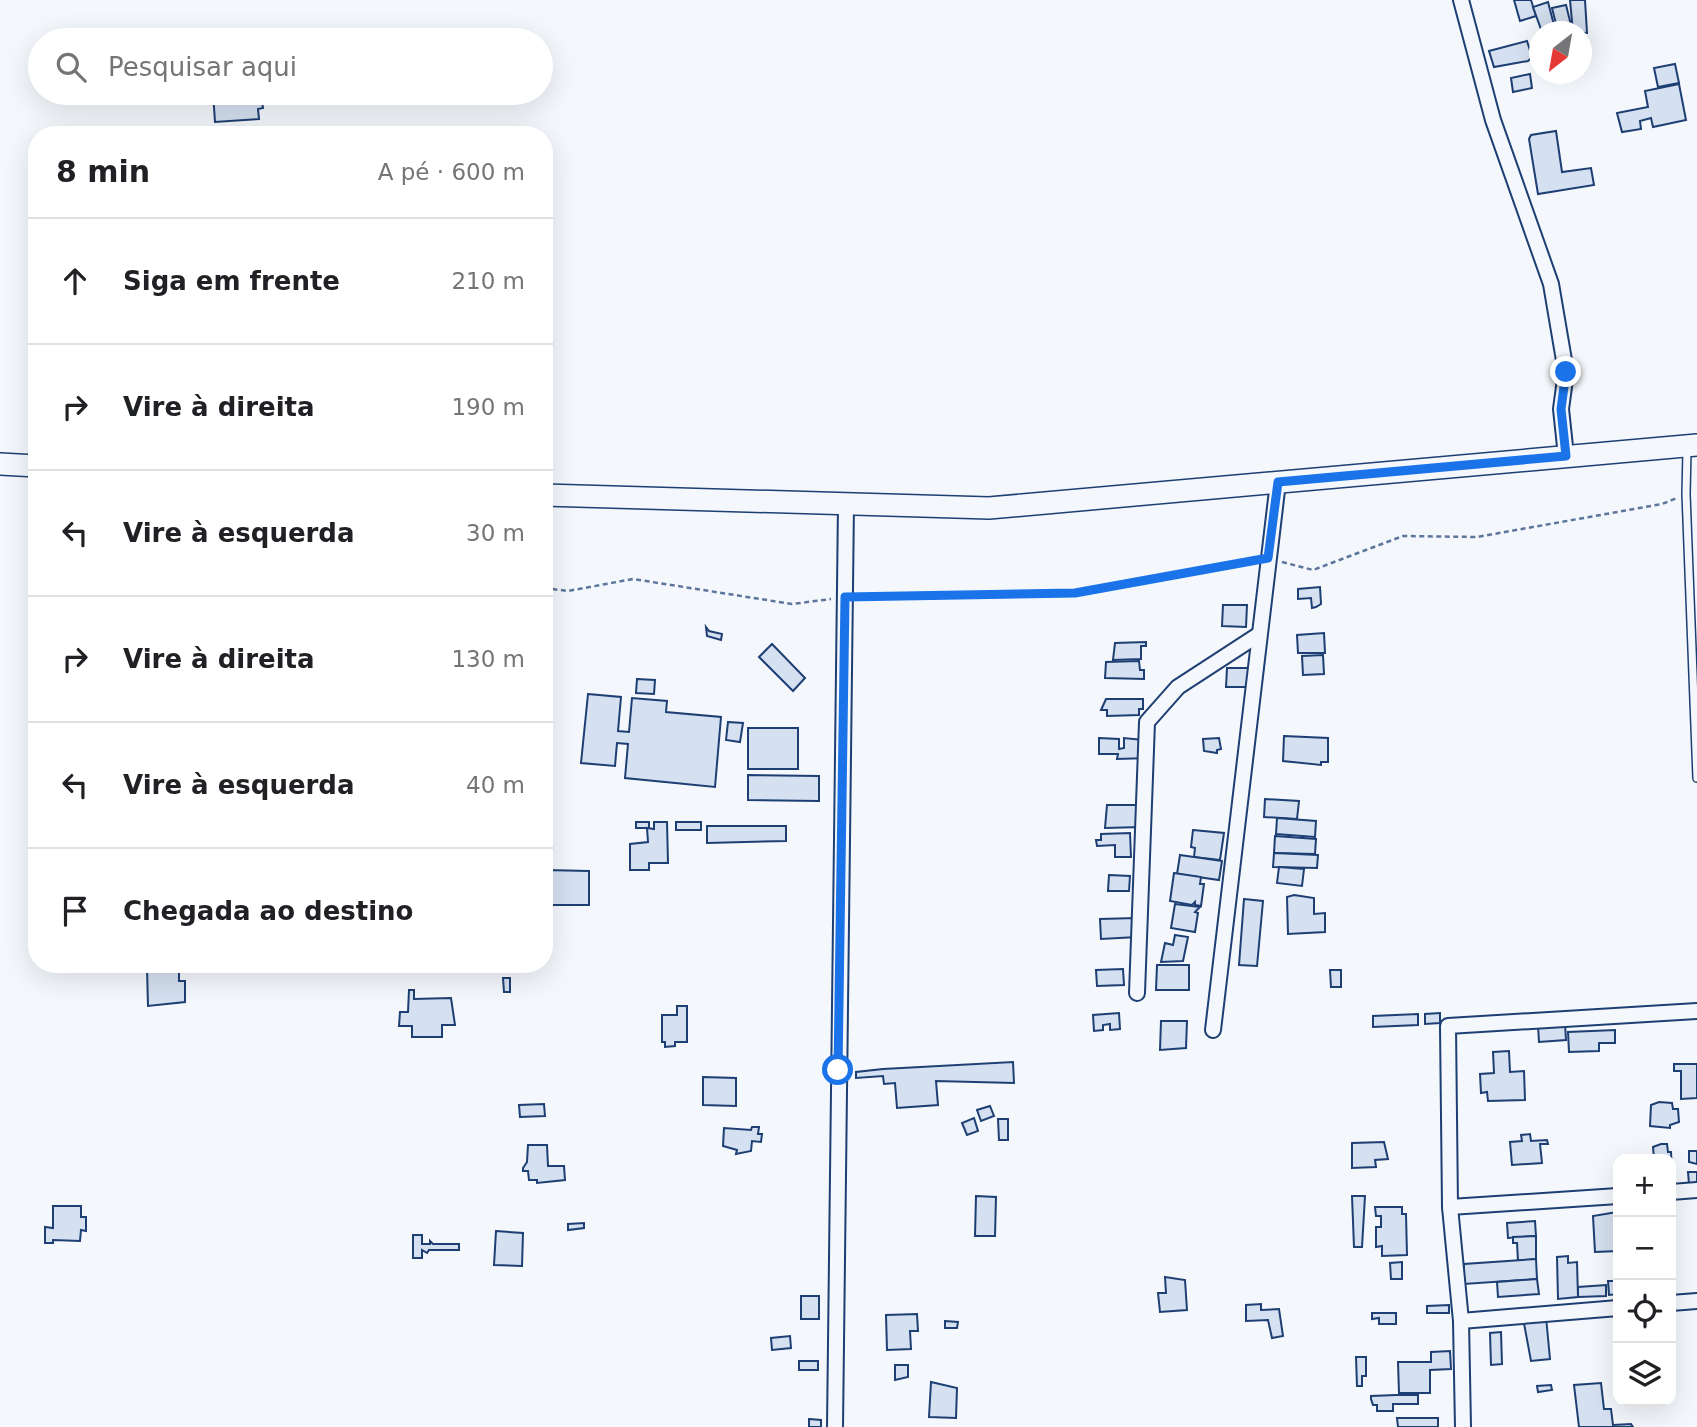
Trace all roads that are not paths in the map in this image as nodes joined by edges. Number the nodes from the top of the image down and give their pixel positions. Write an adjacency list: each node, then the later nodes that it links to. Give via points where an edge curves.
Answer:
1 (1461, 0): 3 (street, via 1493,120 1551,284 1566,372 1561,409)
2 (1692, 445): 3 (main road); 10 (lane, via 1686,494)
3 (1566, 456): 6 (main road)
4 (0, 464): 5 (main road)
5 (28, 466)
6 (1278, 482): 8 (main road, via 989,508); 9 (street)
7 (553, 495): 8 (main road)
8 (846, 504): 22 (street)
9 (1258, 635): 11 (street, via 1178,687 1147,722); 13 (street)
10 (1697, 778)
11 (1137, 993)
12 (1697, 1011): 17 (street, via 1448,1026)
13 (1213, 1030)
14 (1697, 1190): 15 (street)
15 (1676, 1192)
16 (1613, 1196): 17 (street)
17 (1450, 1207): 21 (street)
18 (1697, 1301): 19 (street)
19 (1676, 1303)
20 (1613, 1308): 21 (street)
21 (1461, 1321): 23 (street)
22 (835, 1427)
23 (1462, 1427)

